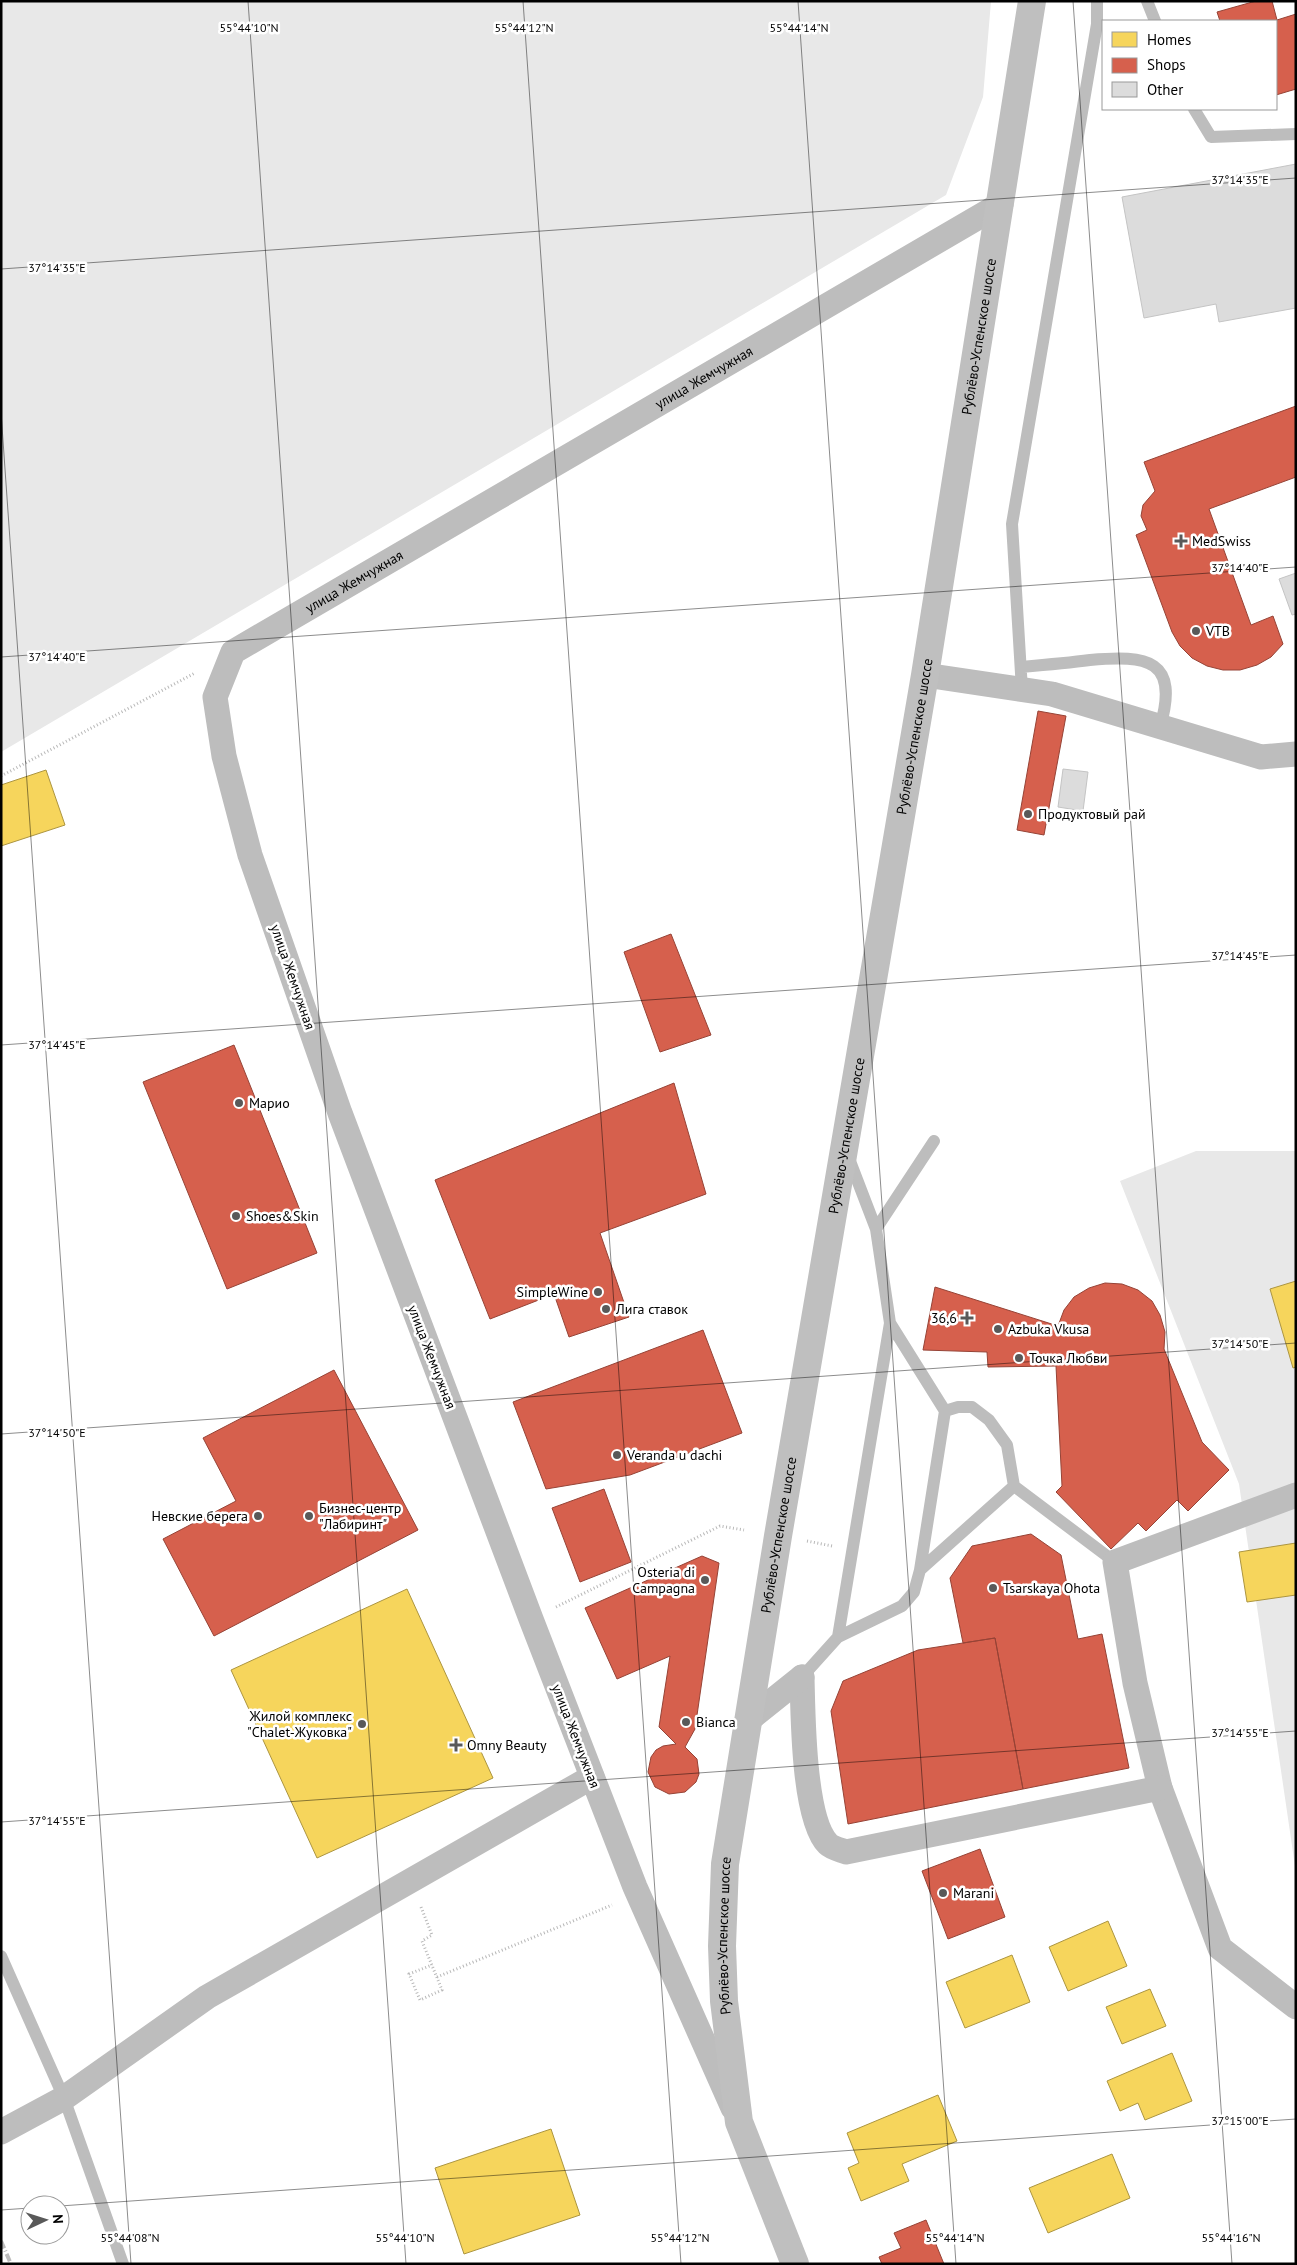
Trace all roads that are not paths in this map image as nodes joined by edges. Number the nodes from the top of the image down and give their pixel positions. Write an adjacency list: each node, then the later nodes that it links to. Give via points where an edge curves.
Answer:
1 (1032, 1): 7 (main road, Рублёво-Успенское шоссе)
2 (1098, 1): 9 (lane, via 1097,24 1012,524)
3 (1147, 1): 4 (lane)
4 (1155, 20)
5 (1195, 110): 6 (lane, via 1211,137)
6 (1296, 134)
7 (1001, 204): 8 (main road, Рублёво-Успенское шоссе); 24 (street, улица Жемчужная, via 233,652 215,696 224,756 250,854 340,1113)
8 (926, 674): 9 (street); 13 (main road, Рублёво-Успенское шоссе)
9 (1021, 678): 10 (street, via 1052,694); 10 (lane, via 1116,658 1134,658 1150,663 1166,683 1167,695)
10 (1160, 727): 11 (street, via 1261,757)
11 (1296, 754)
12 (934, 1141): 14 (lane)
13 (846, 1149): 14 (lane); 23 (main road, Рублёво-Успенское шоссе)
14 (876, 1230): 15 (lane)
15 (890, 1323): 16 (lane); 21 (lane)
16 (945, 1411): 17 (lane, via 958,1406 972,1407 990,1420 1007,1445); 20 (lane)
17 (1014, 1486): 19 (lane); 20 (lane)
18 (1296, 1495): 19 (street)
19 (1115, 1562): 25 (street, via 1135,1683)
20 (920, 1570): 21 (lane, via 914,1592 902,1606)
21 (838, 1637): 22 (lane)
22 (802, 1677): 23 (street); 25 (street, via 804,1760 818,1827 828,1845 846,1852)
23 (747, 1721): 29 (main road, Рублёво-Успенское шоссе, via 725,1864 722,1946 724,2001)
24 (592, 1777): 28 (street, via 207,1997); 29 (street, улица Жемчужная, via 635,1887)
25 (1160, 1788): 27 (street, via 1220,1948)
26 (1, 1956): 28 (lane)
27 (1296, 2008)
28 (64, 2098): 30 (street); 31 (lane)
29 (739, 2122): 32 (main road, Рублёво-Успенское шоссе)
30 (1, 2132)
31 (123, 2264)
32 (795, 2264)

